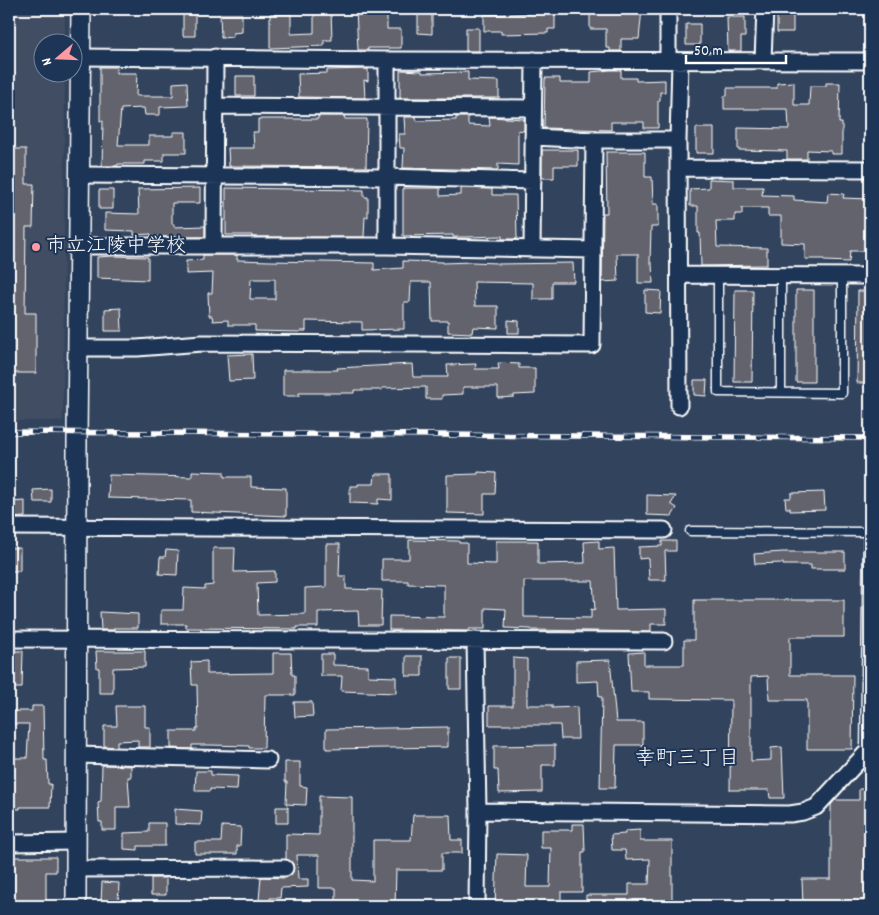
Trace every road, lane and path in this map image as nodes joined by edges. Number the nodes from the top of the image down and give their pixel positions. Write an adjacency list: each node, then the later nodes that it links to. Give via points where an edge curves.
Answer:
1 (81, 9): 4 (street)
2 (668, 9): 10 (street)
3 (765, 9): 9 (street)
4 (81, 32)
5 (82, 57): 6 (street)
6 (215, 57): 7 (street); 13 (street)
7 (387, 60): 8 (street); 14 (street)
8 (534, 60): 10 (street); 15 (street)
9 (763, 60): 10 (street); 11 (street)
10 (674, 61): 18 (street)
11 (870, 61)
12 (81, 82): 21 (street)
13 (215, 106): 14 (street); 22 (street)
14 (387, 107): 15 (street); 23 (street)
15 (533, 108): 16 (street)
16 (533, 137): 17 (street); 24 (street)
17 (594, 140): 18 (street); 29 (street)
18 (678, 140): 19 (street)
19 (678, 168): 20 (street); 30 (street)
20 (870, 169)
21 (80, 175): 22 (street); 25 (street)
22 (214, 177): 23 (street); 26 (street)
23 (387, 177): 24 (street); 27 (street)
24 (533, 181): 28 (street)
25 (80, 246): 26 (street); 35 (street)
26 (214, 246): 27 (street)
27 (387, 246): 28 (street)
28 (532, 249): 29 (street)
29 (592, 250): 35 (street, via 592,345 202,343)
30 (678, 275): 31 (street); 37 (street)
31 (718, 276): 32 (street); 36 (lane, via 718,392)
32 (781, 276): 33 (street); 36 (lane)
33 (842, 276): 34 (street); 36 (lane, via 842,393)
34 (870, 276)
35 (79, 348): 39 (street)
36 (781, 392)
37 (679, 406)
38 (9, 527): 39 (street)
39 (77, 527): 40 (street); 43 (street)
40 (664, 530)
41 (690, 531): 46 (lane, via 868,532)
42 (9, 639): 43 (street)
43 (77, 640): 44 (street); 47 (street)
44 (475, 640): 45 (street); 49 (street)
45 (664, 641)
46 (868, 754): 49 (street, via 816,807 790,814)
47 (76, 755): 48 (street); 50 (street)
48 (268, 760)
49 (478, 811): 55 (street)
50 (76, 842): 51 (street); 53 (street)
51 (9, 843)
52 (285, 868): 53 (street)
53 (76, 869): 54 (street)
54 (76, 906)
55 (477, 906)

